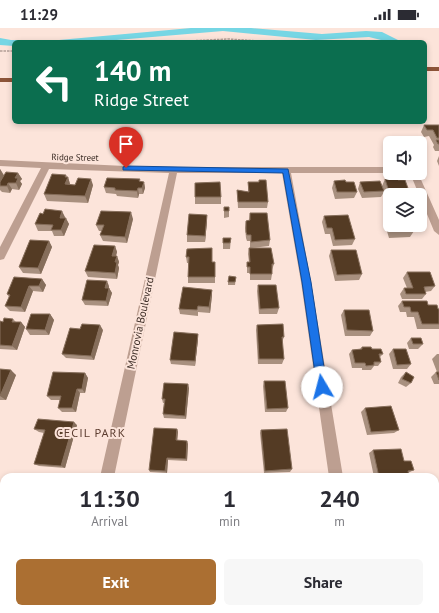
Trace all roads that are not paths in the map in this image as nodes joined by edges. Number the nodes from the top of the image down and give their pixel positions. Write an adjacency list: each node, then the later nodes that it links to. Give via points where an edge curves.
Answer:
1 (427, 69): 2 (highway)
2 (439, 69)
3 (0, 74): 6 (highway)
4 (427, 74): 5 (highway)
5 (439, 74)
6 (12, 75)
7 (0, 80): 8 (highway)
8 (12, 80)
9 (0, 163): 10 (street, Ridge Street)
10 (46, 167): 11 (street, Ridge Street); 16 (street)
11 (174, 169): 12 (street, Ridge Street); 17 (street, Monrovia Boulevard)
12 (286, 170): 13 (street, Ridge Street); 18 (street)
13 (383, 170)
14 (418, 180): 15 (street)
15 (439, 231)
16 (0, 256)
17 (108, 473)
18 (335, 473)
19 (331, 613): 20 (street)
20 (356, 613): 21 (street)
21 (439, 613)

